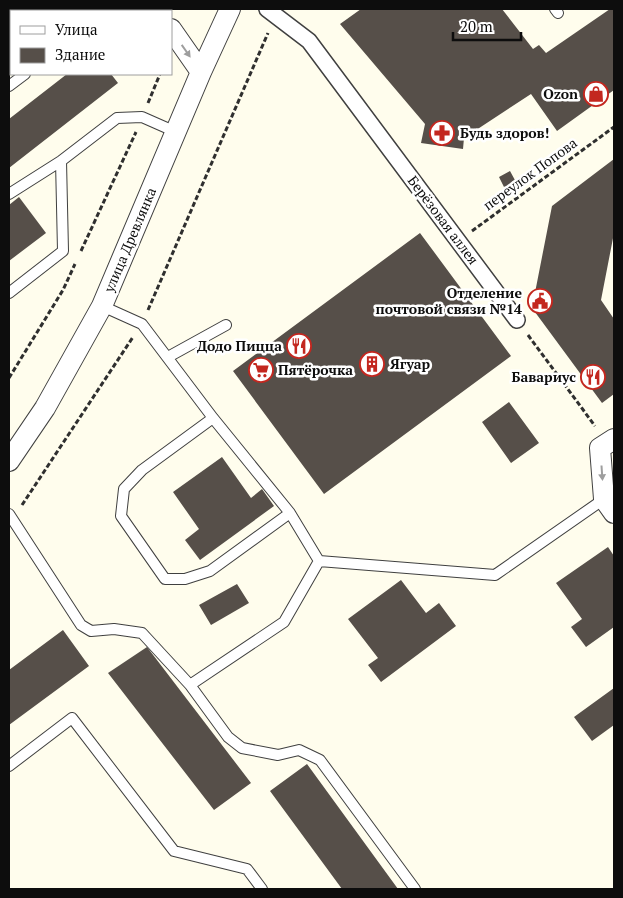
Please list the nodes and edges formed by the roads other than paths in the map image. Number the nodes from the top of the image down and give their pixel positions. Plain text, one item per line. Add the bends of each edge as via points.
1 (230, 9) edge
2 (271, 12) edge
3 (172, 30) edge
4 (201, 72) junction
5 (23, 75) edge
6 (9, 86) edge
7 (176, 132) junction
8 (61, 160) junction
9 (9, 194) edge
10 (9, 293) edge
11 (102, 306) junction
12 (517, 320) road end
13 (226, 325) dead end
14 (168, 358) junction
15 (213, 418) junction
16 (607, 443) edge
17 (9, 461) edge
18 (609, 506) edge
19 (290, 513) junction
20 (11, 517) edge
21 (319, 561) junction
22 (190, 685) junction
23 (9, 766) edge
24 (262, 889) edge
25 (415, 889) edge

1 - 4 street, улица Древлянка
2 - 12 street, Берёзовая аллея via 309,42
3 -> 4 street
4 - 7 street, улица Древлянка
5 - 6 lane
7 - 8 lane via 142,117 117,118
7 - 11 street, улица Древлянка
8 - 9 lane
8 - 10 lane via 63,250
11 - 14 lane via 142,324
11 - 17 street, улица Древлянка via 45,408
13 - 14 lane
14 - 15 lane
15 - 19 lane
15 - 19 lane via 142,470 124,489 120,516 164,579 185,580 210,570
16 -> 18 street
18 - 21 lane via 495,575
19 - 21 lane
20 - 22 lane via 82,624 92,631 114,629 142,633
21 - 22 lane via 284,622
22 - 25 lane via 228,737 242,748 278,754 299,750 320,760
23 - 24 lane via 72,718 174,851 247,869

